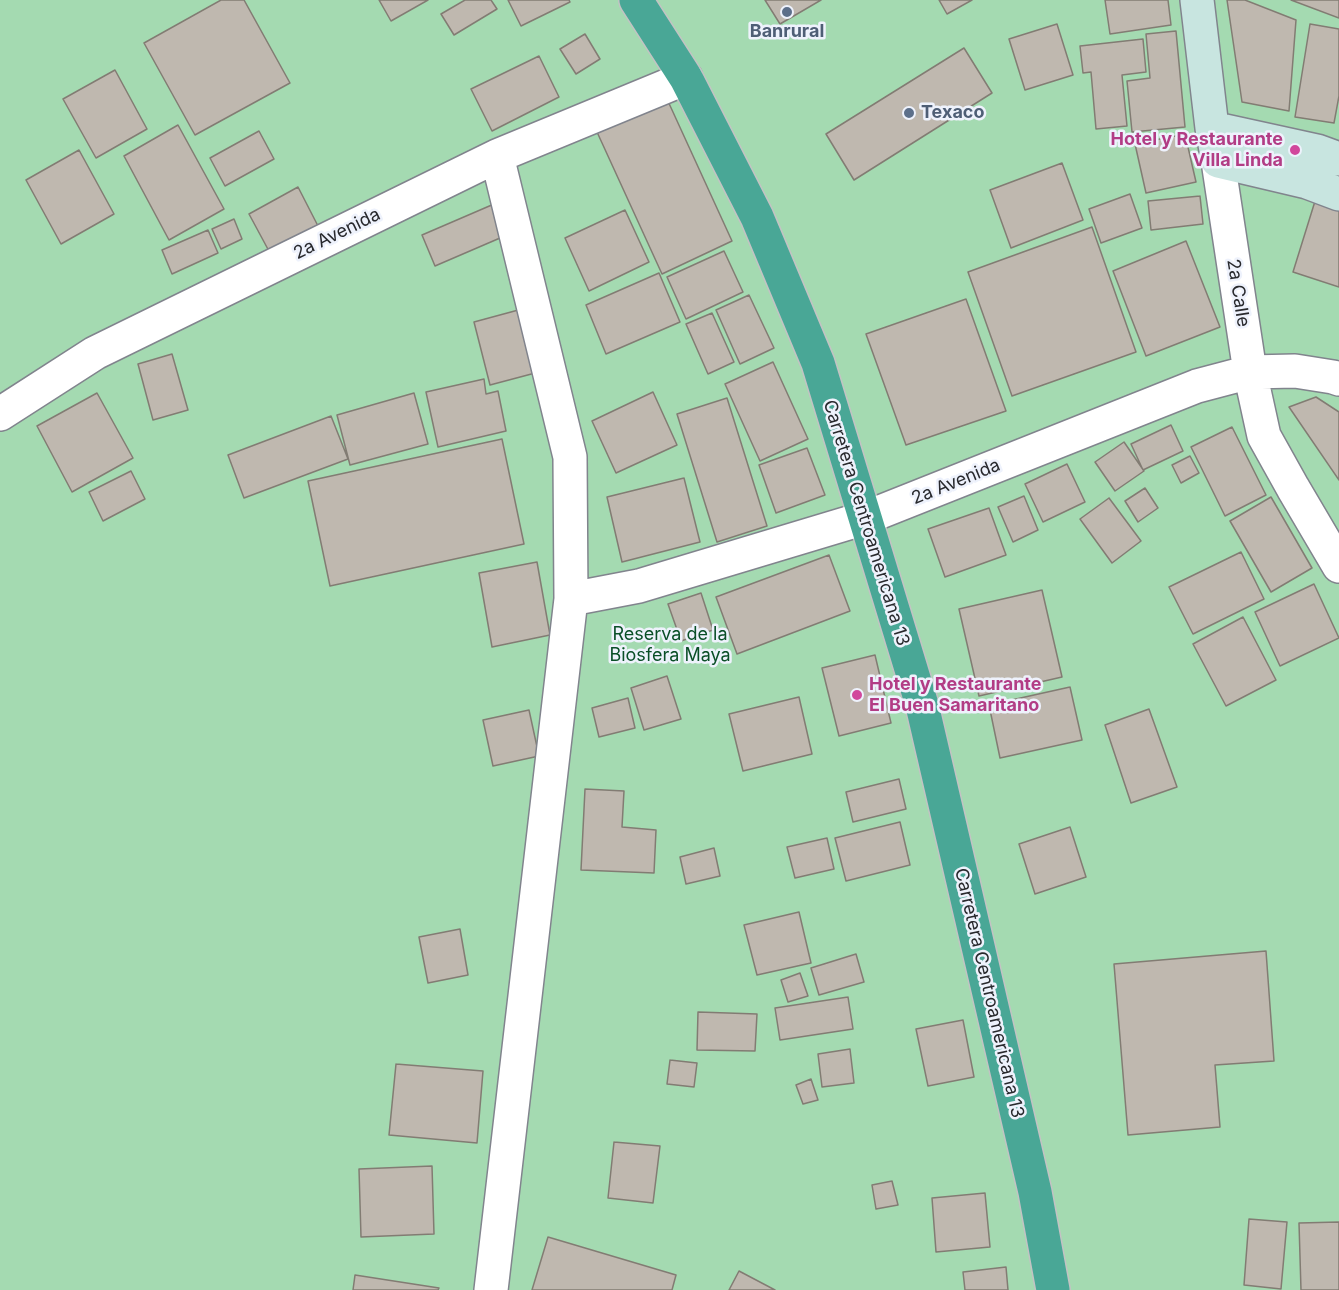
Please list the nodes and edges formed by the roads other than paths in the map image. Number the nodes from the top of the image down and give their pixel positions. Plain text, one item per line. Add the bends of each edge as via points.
1 (636, 0) edge
2 (1197, 0) edge
3 (686, 78) junction
4 (1212, 128) junction
5 (497, 156) junction
6 (1339, 159) edge
7 (1218, 161) junction
8 (1339, 194) edge
9 (1250, 372) junction
10 (1339, 379) edge
11 (0, 414) edge
12 (865, 518) junction
13 (1339, 566) edge
14 (571, 599) junction
15 (491, 1290) edge
16 (1053, 1290) edge

1 - 3 highway, Carretera Centroamericana 13
2 - 4 street, 2a Calle
3 - 5 street, 2a Avenida
3 - 12 highway, Carretera Centroamericana 13 via 757,217 818,363
4 - 6 street
4 - 7 street, 2a Calle
5 - 11 street, 2a Avenida via 95,353
5 - 14 street via 570,457
7 - 8 street via 1308,182
7 - 9 street, 2a Calle
9 - 10 street, 2a Avenida via 1295,371
9 - 12 street, 2a Avenida via 1197,386
9 - 13 street, 2a Calle via 1264,436
12 - 14 street, 2a Avenida via 639,586
12 - 16 highway, Carretera Centroamericana 13 via 922,705 1035,1192
14 - 15 street

